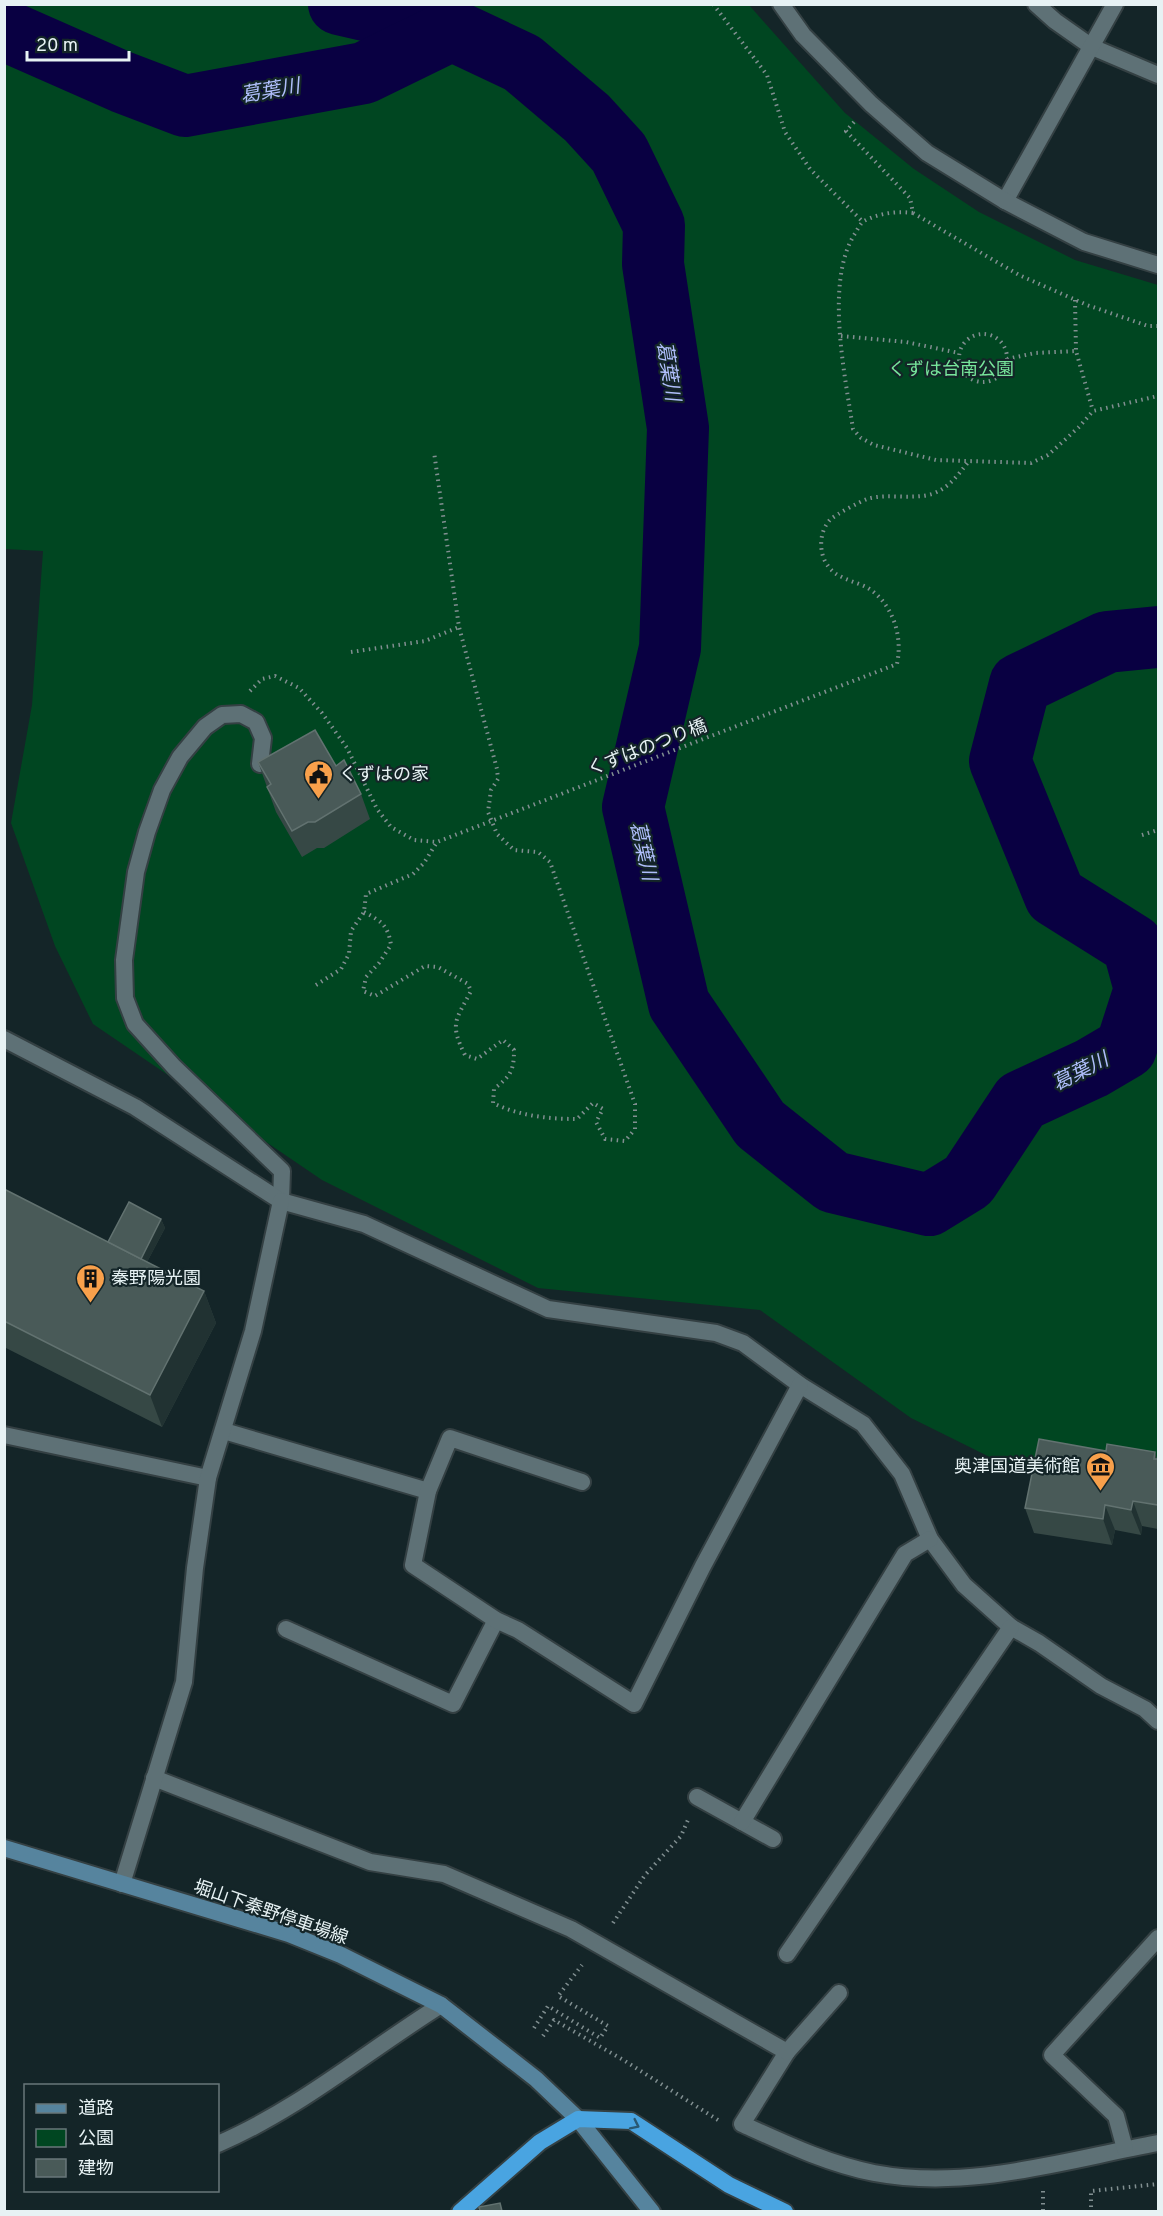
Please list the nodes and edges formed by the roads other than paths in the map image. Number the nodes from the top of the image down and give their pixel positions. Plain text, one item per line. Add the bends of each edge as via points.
1 (781, 4) edge
2 (1036, 4) edge
3 (1115, 4) edge
4 (1092, 47) junction
5 (1158, 75) edge
6 (1005, 201) junction
7 (1158, 265) edge
8 (260, 764) edge
9 (4, 1039) edge
10 (281, 1201) junction
11 (800, 1385) junction
12 (224, 1431) junction
13 (4, 1435) edge
14 (208, 1478) junction
15 (582, 1482) dead end
16 (428, 1491) junction
17 (930, 1539) junction
18 (496, 1620) junction
19 (1011, 1627) junction
20 (286, 1629) dead end
21 (1158, 1721) edge
22 (154, 1778) junction
23 (698, 1797) road end
24 (742, 1822) junction
25 (773, 1839) dead end
26 (4, 1848) edge
27 (122, 1884) junction
28 (1158, 1938) edge
29 (788, 1954) dead end
30 (839, 1993) dead end
31 (441, 2005) junction
32 (787, 2052) junction
33 (578, 2119) junction
34 (1158, 2143) edge
35 (219, 2144) edge
36 (1125, 2149) junction
37 (460, 2211) edge
38 (652, 2211) edge
39 (785, 2211) edge

1 - 6 street via 803,35 886,118 927,153
2 - 4 street
3 - 4 street
4 - 5 street
4 - 6 street
6 - 7 street via 1084,242
8 - 10 street via 263,738 256,722 241,714 222,715 180,757 162,790 136,873 124,960 125,998 135,1024 282,1171
9 - 10 street via 135,1107
10 - 11 street via 364,1224 548,1309 725,1336 743,1343
10 - 12 street via 253,1331
11 - 17 street via 863,1424 902,1474
11 - 18 street via 634,1704
12 - 14 street
12 - 16 street
13 - 14 street
14 - 22 street via 184,1682
15 - 16 street via 450,1438
16 - 18 street via 413,1565
17 - 19 street via 964,1585
17 - 24 street via 905,1554
18 - 20 street via 453,1704
19 - 21 street via 1101,1686 1145,1709
19 - 29 street
22 - 27 street
22 - 32 street via 370,1862 444,1874 571,1929
23 - 24 street
24 - 25 street
26 - 27 main road, 堀山下秦野停車場線
27 - 31 main road, 堀山下秦野停車場線 via 289,1934
28 - 36 street via 1052,2055 1116,2116
30 - 32 street
31 - 33 main road, 堀山下秦野停車場線 via 536,2079
31 - 35 street via 302,2100
32 - 36 street via 741,2124 807,2154 874,2173 933,2179 982,2176
33 - 37 highway via 540,2142
33 - 38 main road, 堀山下秦野停車場線
33 -> 39 highway via 631,2121 729,2186
34 - 36 street

